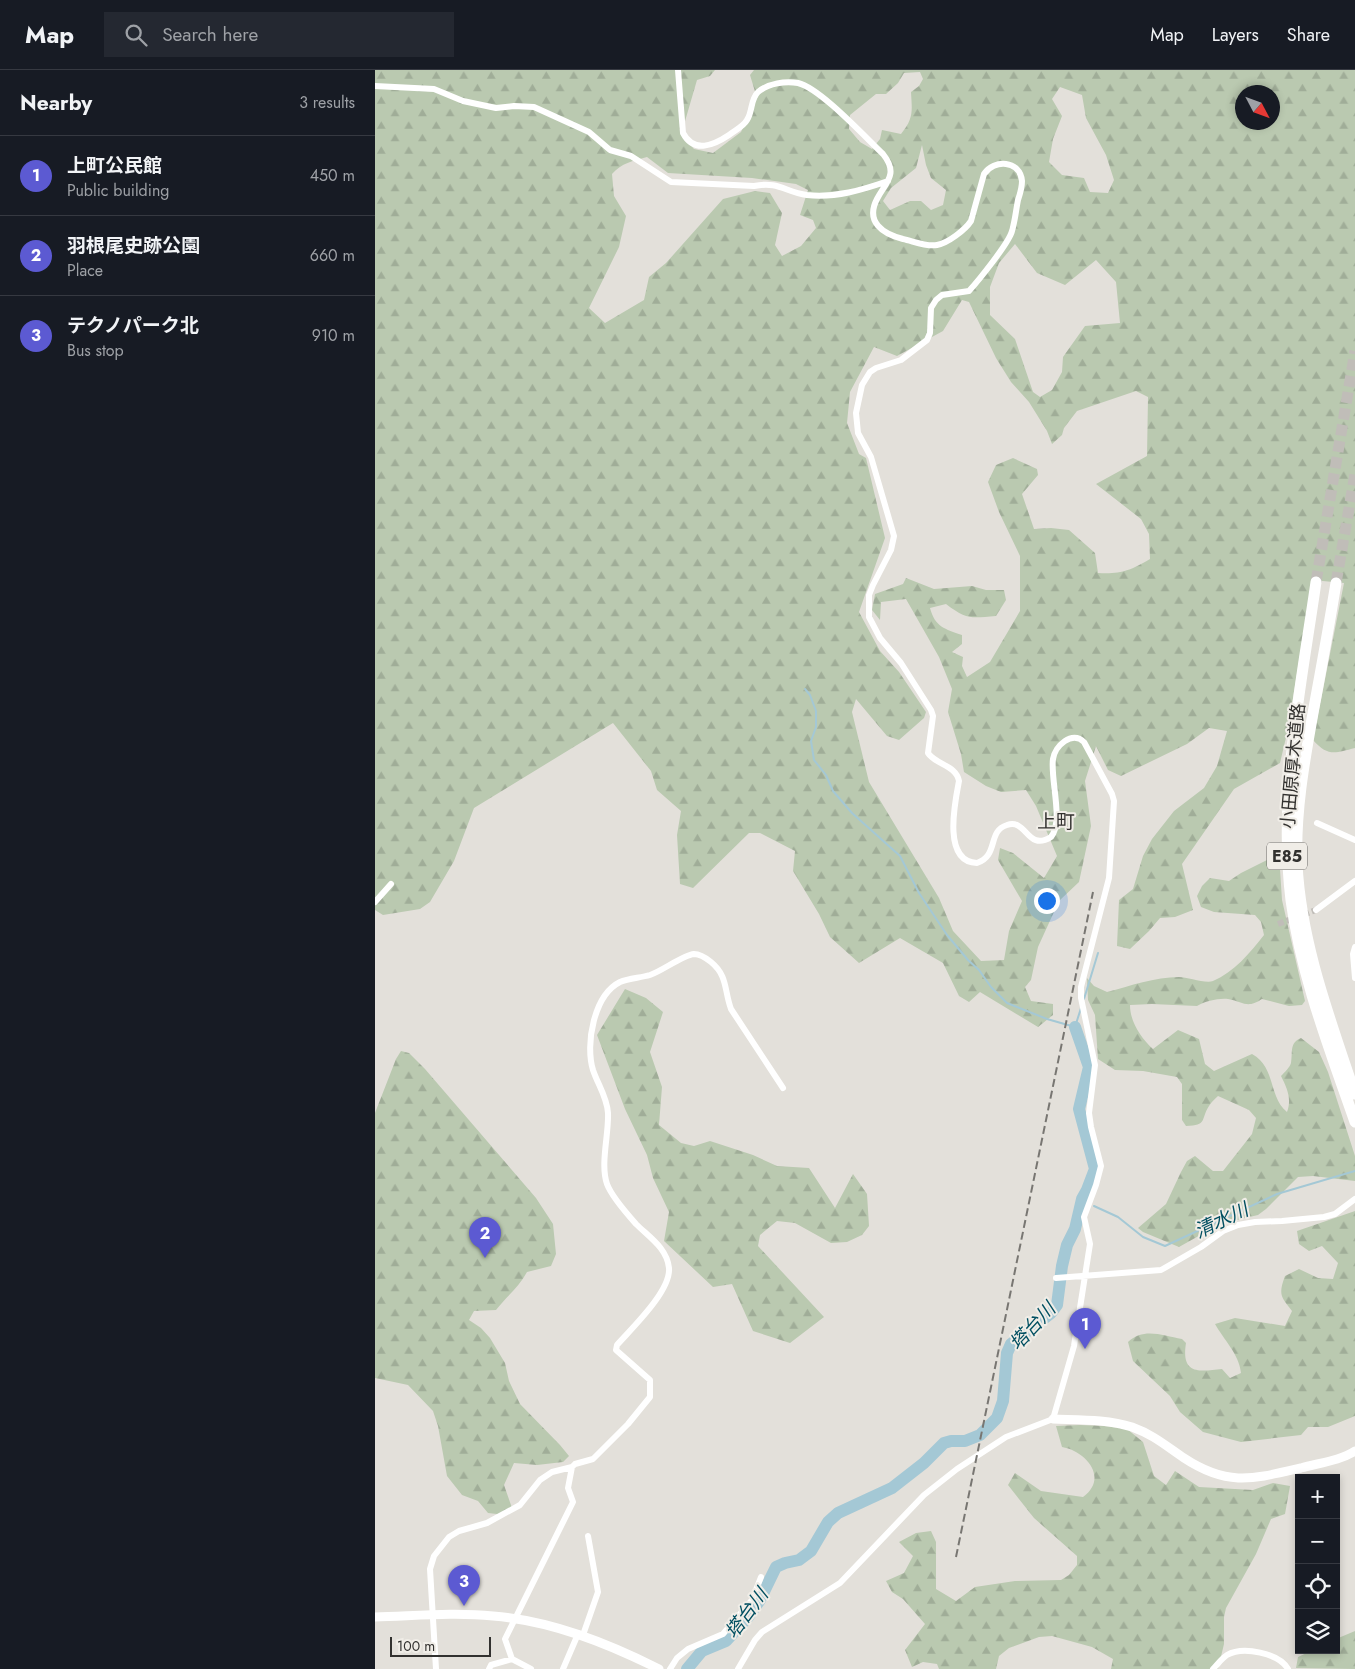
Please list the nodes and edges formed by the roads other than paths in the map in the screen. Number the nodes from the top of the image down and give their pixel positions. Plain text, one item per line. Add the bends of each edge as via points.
1 (677, 70) edge
2 (375, 86) edge
3 (888, 182) junction
4 (1316, 582) tunnel mouth
5 (1336, 583) tunnel mouth
6 (1317, 823) dead end
7 (1355, 840) edge
8 (1355, 881) edge
9 (391, 884) dead end
10 (375, 902) edge
11 (1316, 910) tunnel mouth
12 (1355, 946) edge
13 (1355, 978) edge
14 (783, 1088) dead end
15 (1355, 1094) edge
16 (1355, 1122) edge
17 (1355, 1199) edge
18 (1084, 1277) junction
19 (1056, 1278) dead end
20 (1053, 1419) junction
21 (1355, 1451) edge
22 (572, 1467) junction
23 (588, 1536) dead end
24 (761, 1577) dead end
25 (433, 1615) junction
26 (375, 1617) edge
27 (514, 1619) junction
28 (581, 1635) junction
29 (512, 1659) junction
30 (436, 1669) edge
31 (489, 1669) edge
32 (531, 1669) edge
33 (563, 1669) edge
34 (659, 1669) edge
35 (671, 1669) edge
36 (738, 1669) edge
37 (1213, 1669) edge
38 (1288, 1669) edge

1 - 3 street via 683,133 691,142 704,146 716,143 741,127 759,92 778,83 799,83 816,91 883,154 890,166
2 - 3 street via 434,88 463,101 496,108 534,107 589,132 610,150 631,156 671,182 765,184 816,195 841,194
3 - 18 street via 875,203 874,218 878,227 891,236 932,245 947,241 969,224 984,174 989,168 999,163 1008,164 1021,179 1010,235 969,291 935,300 931,308 930,333 924,342 901,360 876,368 867,376 862,385 856,420 860,438 871,457 894,536 891,550 869,595 869,617 931,710 928,753 959,778 952,824 959,851 971,862 984,861 991,852 997,832 1009,824 1018,826 1037,841 1051,837 1056,828 1053,758 1069,738 1084,742 1113,797 1109,878 1081,988 1095,1065 1089,1113 1101,1166 1084,1217 1090,1244
4 - 16 highway, 小田原厚木道路 / E85 via 1290,771 1288,865 1294,917 1306,970
5 - 15 highway, 小田原厚木道路 / E85 via 1302,777 1297,864 1309,948
6 - 7 street
8 - 11 street
9 - 10 street
12 - 13 street
14 - 22 street via 731,1009 725,981 708,959 695,954 688,956 658,972 622,981 602,999 590,1042 593,1070 608,1110 607,1184 635,1222 661,1247 669,1270 663,1292 616,1350 650,1380 650,1397 593,1458
17 - 18 street via 1335,1214 1324,1217 1239,1225 1223,1231 1161,1270
18 - 19 street
18 - 20 street via 1074,1346
20 - 21 street via 1107,1422 1133,1428 1158,1439 1203,1469 1237,1479 1268,1476 1341,1458
20 - 36 street via 1006,1437 934,1486 840,1584 762,1632
22 - 25 street via 552,1472 540,1480 520,1505 487,1523 449,1537 434,1556 430,1569
22 - 27 street via 568,1488 573,1502
23 - 28 street via 598,1592
24 - 35 street via 751,1600 723,1634 688,1649 677,1658
25 - 26 street
25 - 27 street
25 - 30 street
27 - 28 street
27 - 29 street via 505,1639
28 - 33 street
28 - 34 street
29 - 31 street via 491,1665
29 - 32 street
37 - 38 street via 1228,1654 1238,1651 1270,1654

